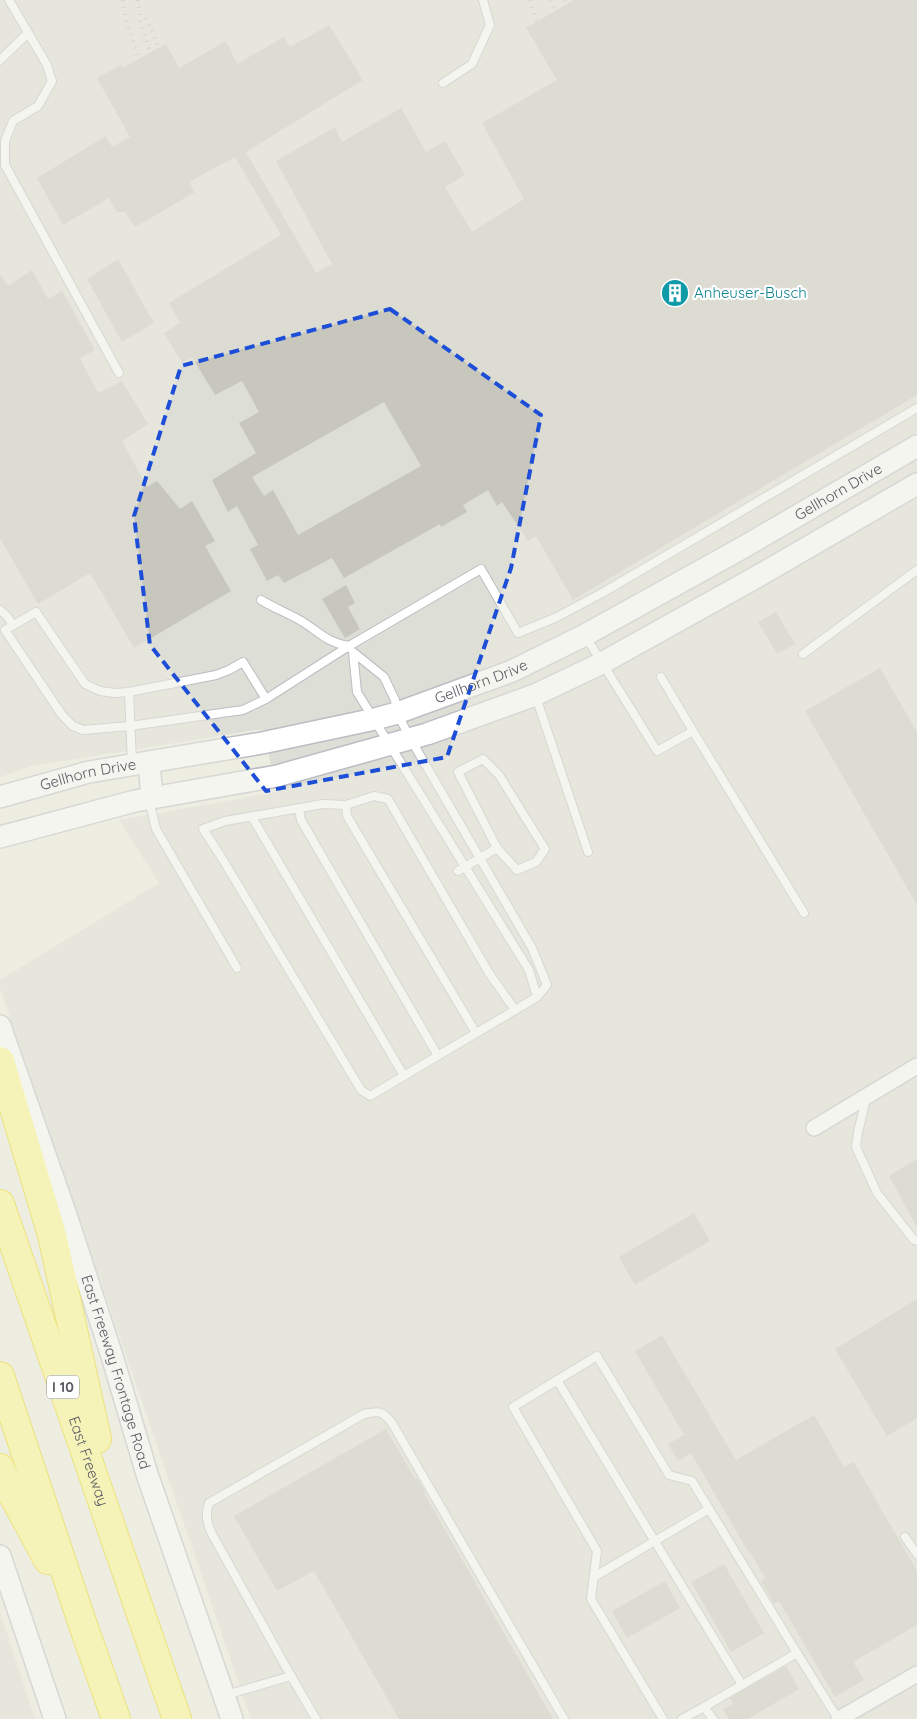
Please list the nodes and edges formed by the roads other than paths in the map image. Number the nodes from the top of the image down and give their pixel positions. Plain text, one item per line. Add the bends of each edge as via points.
1 (9, 0) edge
2 (483, 0) edge
3 (28, 33) junction
4 (0, 60) edge
5 (443, 83) dead end
6 (2, 162) edge
7 (119, 373) dead end
8 (917, 408) edge
9 (908, 451) edge
10 (917, 484) edge
11 (742, 548) junction
12 (917, 570) edge
13 (759, 576) junction
14 (260, 600) dead end
15 (0, 610) edge
16 (13, 625) junction
17 (585, 635) junction
18 (351, 649) junction
19 (803, 654) dead end
20 (602, 663) junction
21 (662, 677) dead end
22 (129, 692) junction
23 (535, 695) junction
24 (266, 699) junction
25 (397, 713) junction
26 (375, 719) junction
27 (130, 726) junction
28 (693, 731) junction
29 (400, 741) junction
30 (141, 763) junction
31 (0, 797) edge
32 (151, 798) junction
33 (346, 805) junction
34 (299, 809) junction
35 (252, 817) junction
36 (0, 836) edge
37 (497, 848) junction
38 (588, 852) dead end
39 (480, 858) junction
40 (462, 869) junction
41 (804, 912) dead end
42 (237, 968) dead end
43 (537, 997) junction
44 (515, 1010) junction
45 (0, 1026) edge
46 (476, 1033) junction
47 (438, 1056) junction
48 (0, 1061) edge
49 (917, 1066) edge
50 (404, 1076) junction
51 (866, 1097) junction
52 (814, 1128) dead end
53 (0, 1204) edge
54 (917, 1241) edge
55 (0, 1376) edge
56 (557, 1380) junction
57 (0, 1468) edge
58 (709, 1509) junction
59 (905, 1537) dead end
60 (654, 1540) junction
61 (917, 1554) edge
62 (0, 1556) edge
63 (126, 1570) junction
64 (594, 1577) junction
65 (6, 1589) edge
66 (82, 1622) junction
67 (797, 1652) junction
68 (917, 1674) edge
69 (291, 1676) junction
70 (742, 1685) junction
71 (224, 1696) junction
72 (704, 1707) junction
73 (55, 1719) edge
74 (116, 1719) edge
75 (177, 1719) edge
76 (232, 1719) edge
77 (316, 1719) edge
78 (564, 1719) edge
79 (663, 1719) edge
80 (682, 1719) edge
81 (713, 1719) edge
82 (839, 1719) edge

1 - 3 lane
2 - 5 lane via 490,25 472,64
3 - 4 lane
3 - 6 lane via 47,65 52,81 38,106 14,121 5,141
6 - 7 lane
8 - 18 lane via 555,618 518,633 481,569
9 - 10 main road
9 - 11 main road, Gellhorn Drive
10 - 13 main road, Gellhorn Drive
11 - 13 main road
11 - 17 main road, Gellhorn Drive
12 - 19 lane
13 - 20 main road, Gellhorn Drive
14 - 18 lane via 303,622 324,638
15 - 16 lane
16 - 22 lane via 36,612 85,684 100,691
16 - 27 lane via 5,630 62,715 73,726 83,730
17 - 20 lane
17 - 25 main road, Gellhorn Drive via 512,671
18 - 24 lane
18 - 25 lane via 384,677 395,700
18 - 26 lane via 357,692
20 - 23 main road, Gellhorn Drive
20 - 28 lane via 657,751
21 - 28 lane
22 - 24 lane via 216,675 243,662
22 - 27 lane
23 - 29 main road, Gellhorn Drive
23 - 38 lane
24 - 27 lane via 242,710
25 - 26 main road, Gellhorn Drive
25 - 29 lane
26 - 29 lane
26 - 30 main road, Gellhorn Drive via 262,743
27 - 30 lane
28 - 41 lane
29 - 32 main road, Gellhorn Drive via 278,776
29 - 39 lane
29 - 40 lane
30 - 31 main road, Gellhorn Drive via 90,772
30 - 32 main road
32 - 36 main road, Gellhorn Drive
32 - 42 lane via 156,828
33 - 34 lane via 323,804
33 - 44 lane via 374,796 388,799 489,973
33 - 46 lane via 347,816
34 - 35 lane
34 - 47 lane via 301,820
35 - 50 lane
35 - 50 lane via 224,821 203,829 361,1090 370,1096
37 - 37 lane via 458,772 483,759 499,775 545,849 536,862 517,870
37 - 39 lane
39 - 40 lane
39 - 43 lane via 532,948 547,985
40 - 43 lane via 529,970
43 - 44 lane
44 - 46 lane
45 - 71 main road, East Freeway Frontage Road via 67,1218 147,1474
46 - 47 lane
47 - 50 lane
48 - 63 highway via 52,1235
49 - 51 street
51 - 52 street
51 - 54 lane via 856,1147 877,1193
53 - 63 highway, East Freeway / I 10
55 - 66 highway
56 - 58 lane via 597,1356 669,1475 692,1481
56 - 60 lane
56 - 64 lane via 513,1407 597,1551
57 - 66 highway
58 - 60 lane
58 - 67 lane
59 - 61 lane
60 - 64 lane
60 - 70 lane
62 - 65 main road
63 - 75 highway, East Freeway / I 10
64 - 79 lane via 591,1599
65 - 73 main road
66 - 74 highway
67 - 70 lane
67 - 82 lane
68 - 82 street
69 - 71 lane
69 - 77 lane
69 - 78 lane via 212,1534 207,1524 207,1509 209,1503 364,1414 378,1412 386,1415 392,1423
70 - 72 lane
71 - 76 main road, East Freeway Frontage Road
72 - 80 lane
72 - 81 lane

